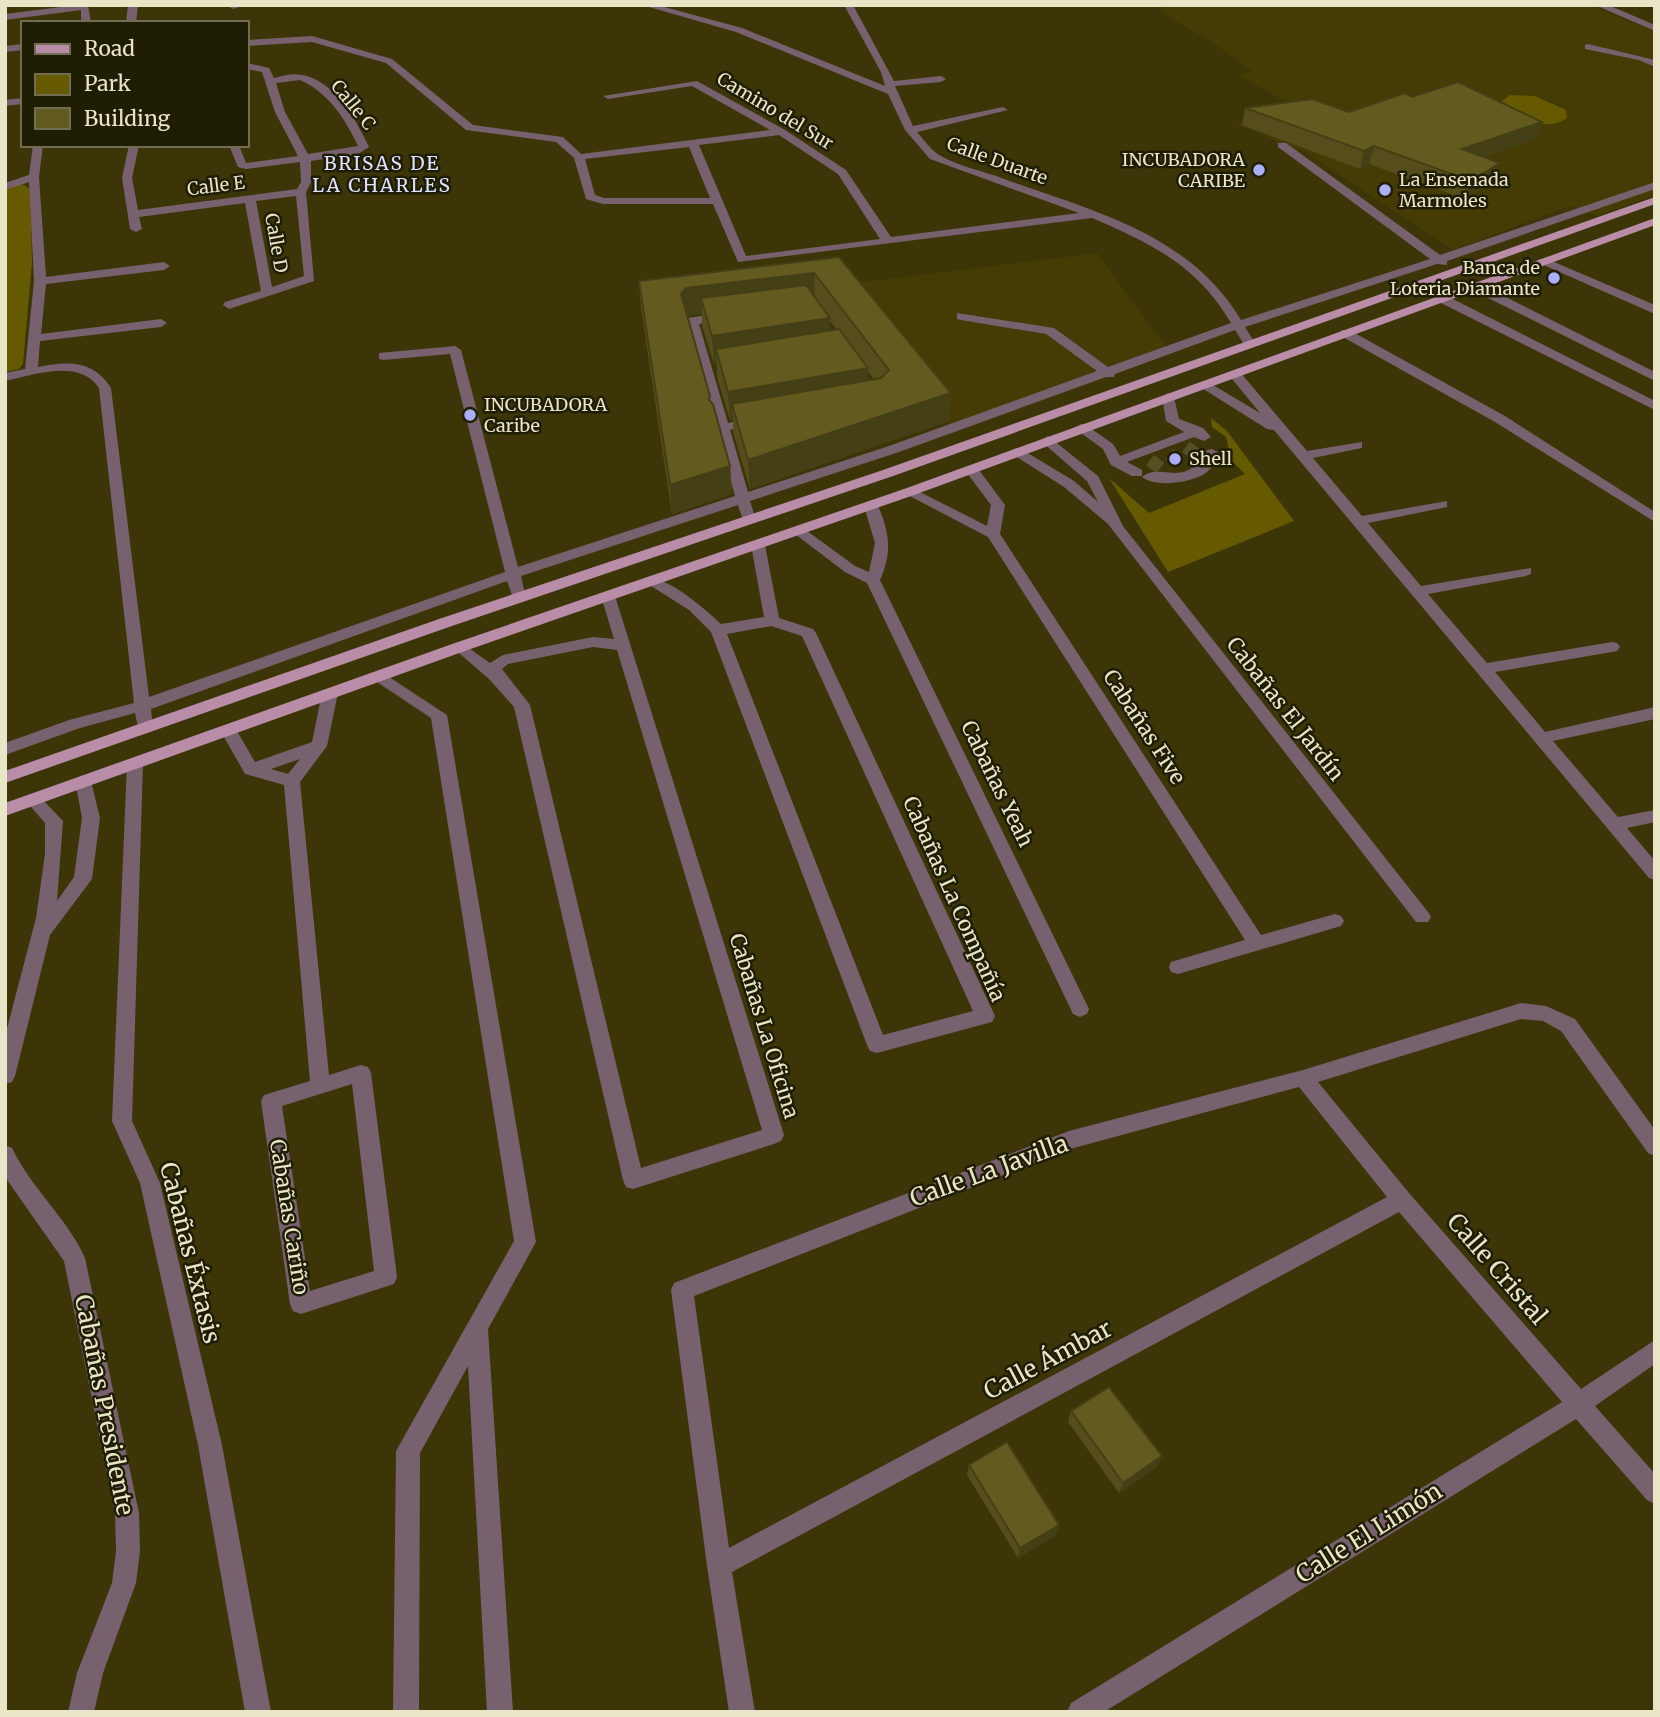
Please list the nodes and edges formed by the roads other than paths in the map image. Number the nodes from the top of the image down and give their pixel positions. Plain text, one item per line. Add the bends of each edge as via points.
1 (646, 5) edge
2 (848, 5) edge
3 (85, 6) edge
4 (1604, 6) edge
5 (5, 17) edge
6 (1655, 28) edge
7 (248, 43) edge
8 (1588, 47) dead end
9 (1655, 65) edge
10 (248, 66) edge
11 (941, 79) dead end
12 (271, 81) junction
13 (891, 88) junction
14 (608, 96) dead end
15 (1003, 110) dead end
16 (910, 130) junction
17 (781, 132) junction
18 (693, 143) junction
19 (1282, 145) dead end
20 (38, 147) edge
21 (134, 147) edge
22 (235, 147) edge
23 (579, 157) junction
24 (305, 158) junction
25 (34, 177) junction
26 (1655, 185) edge
27 (5, 187) edge
28 (301, 192) junction
29 (250, 199) junction
30 (1655, 200) edge
31 (717, 201) junction
32 (135, 214) junction
33 (1094, 215) junction
34 (1655, 222) edge
35 (136, 229) dead end
36 (888, 242) junction
37 (1438, 259) junction
38 (1543, 261) junction
39 (164, 266) dead end
40 (1453, 270) junction
41 (40, 281) junction
42 (1474, 286) junction
43 (267, 293) junction
44 (1440, 298) junction
45 (229, 305) dead end
46 (1655, 310) edge
47 (745, 314) edge
48 (961, 316) dead end
49 (161, 323) dead end
50 (1238, 325) junction
51 (1345, 333) junction
52 (35, 338) junction
53 (1249, 343) junction
54 (383, 356) dead end
55 (31, 372) junction
56 (1109, 374) junction
57 (1234, 374) junction
58 (5, 377) edge
59 (1655, 377) edge
60 (1203, 385) junction
61 (1168, 397) junction
62 (1655, 406) edge
63 (774, 418) edge
64 (720, 428) junction
65 (1081, 428) junction
66 (1198, 431) junction
67 (1286, 434) junction
68 (1048, 440) junction
69 (1357, 445) dead end
70 (1016, 452) junction
71 (1304, 456) junction
72 (1116, 462) junction
73 (971, 469) junction
74 (909, 492) junction
75 (743, 500) junction
76 (1442, 504) dead end
77 (870, 506) junction
78 (1655, 518) edge
79 (749, 520) junction
80 (1359, 521) junction
81 (1117, 527) junction
82 (798, 531) junction
83 (993, 534) junction
84 (758, 545) junction
85 (1526, 571) dead end
86 (513, 574) junction
87 (873, 580) junction
88 (652, 582) junction
89 (1418, 592) junction
90 (608, 596) junction
91 (519, 598) junction
92 (772, 621) junction
93 (718, 630) junction
94 (622, 645) junction
95 (460, 647) junction
96 (1612, 647) dead end
97 (1483, 669) junction
98 (495, 675) junction
99 (380, 676) junction
100 (330, 694) junction
101 (142, 706) junction
102 (1655, 713) edge
103 (145, 727) junction
104 (228, 730) junction
105 (1542, 738) junction
106 (319, 746) junction
107 (5, 749) edge
108 (135, 763) junction
109 (251, 770) junction
110 (5, 777) edge
111 (83, 781) junction
112 (292, 781) junction
113 (33, 800) junction
114 (5, 810) edge
115 (1655, 816) edge
116 (1615, 824) junction
117 (1655, 873) edge
118 (1422, 917) dead end
119 (1335, 921) dead end
120 (44, 932) junction
121 (1257, 944) junction
122 (1178, 967) dead end
123 (1080, 1009) dead end
124 (5, 1076) edge
125 (1303, 1077) junction
126 (320, 1084) junction
127 (1655, 1147) edge
128 (5, 1154) edge
129 (1402, 1200) junction
130 (477, 1328) junction
131 (1655, 1351) edge
132 (1579, 1404) junction
133 (1655, 1492) edge
134 (719, 1566) junction
135 (81, 1712) edge
136 (258, 1712) edge
137 (406, 1712) edge
138 (500, 1712) edge
139 (742, 1712) edge
140 (1080, 1712) edge

1 - 13 street via 739,30
2 - 13 street, Calle Duarte
3 - 5 street
4 - 6 street
7 - 23 street via 312,38 389,61 470,128 559,139
8 - 9 street
10 - 12 street via 262,67
11 - 13 street
12 - 24 street via 281,113
12 - 24 street, Calle C via 302,78 318,88 358,132 364,148
13 - 16 street, Calle Duarte
14 - 17 street, Camino del Sur via 689,82
15 - 16 street
16 - 33 street, Calle Duarte via 934,157
17 - 18 street
17 - 36 street, Camino del Sur via 842,172
18 - 23 street
18 - 31 street
19 - 37 street
20 - 25 street
21 - 32 street via 127,178
22 - 24 street via 244,166
23 - 31 street via 590,197 603,201
24 - 28 street via 307,184
25 - 27 street
25 - 41 street
26 - 37 street
28 - 29 street, Calle E
28 - 43 street via 309,279
29 - 32 street, Calle E
29 - 43 street, Calle D
30 - 40 main road
31 - 36 street via 742,260
32 - 35 street
33 - 36 street
33 - 50 street, Calle Duarte via 1181,258 1224,301
34 - 38 main road
37 - 40 street
37 - 50 street
38 - 42 main road
38 - 46 street
39 - 41 street
40 - 53 main road
41 - 52 street
42 - 44 main road
42 - 59 street
43 - 45 street
44 - 51 main road
44 - 62 street
47 - 64 street via 692,321 712,371
48 - 56 street via 1050,331
49 - 52 street
50 - 53 street, Calle Duarte
50 - 56 street
51 - 57 main road
51 - 78 street via 1500,419
52 - 55 street
53 - 79 main road
54 - 86 street via 456,349
55 - 58 street
55 - 101 street via 92,369 105,388
56 - 75 street
57 - 60 main road
57 - 67 street
60 - 61 main road
60 - 67 street
61 - 65 main road
61 - 66 street via 1172,421
63 - 64 street
64 - 75 street
65 - 68 main road
65 - 72 street via 1108,447
66 - 72 street via 1164,450
66 - 72 street via 1208,455 1189,469 1143,475
67 - 71 street
68 - 70 main road
68 - 81 street, Cabañas El Jardín via 1093,479
69 - 71 street
70 - 73 main road
70 - 81 street, Cabañas El Jardín via 1069,484
71 - 80 street
73 - 74 main road
73 - 83 street via 998,505
74 - 77 main road
74 - 83 street
75 - 79 street
75 - 86 street
76 - 80 street
77 - 82 main road
77 - 87 street via 880,526 884,556
79 - 91 main road
80 - 89 street
81 - 118 street, Cabañas El Jardín
82 - 84 main road
82 - 87 street
83 - 121 street, Cabañas Five
84 - 88 main road
84 - 92 street
85 - 89 street
86 - 91 street
86 - 101 street
87 - 123 street, Cabañas Yeah
88 - 90 main road
88 - 93 street, Cabañas La Compañía via 694,607
89 - 97 street
90 - 94 street, Cabañas La Oficina
90 - 95 main road
91 - 103 main road
92 - 93 street
92 - 93 street, Cabañas La Compañía via 808,633 985,1017 877,1045
94 - 98 street via 593,642 503,660 494,668
94 - 98 street, Cabañas La Oficina via 774,1135 633,1180 522,705
95 - 98 street, Cabañas La Oficina
95 - 99 main road
96 - 97 street
97 - 105 street
99 - 100 main road
99 - 130 street via 439,715 525,1242
100 - 104 main road
100 - 106 street
101 - 103 street
101 - 107 street
102 - 105 street
103 - 110 main road
104 - 108 main road
104 - 109 street
105 - 116 street
106 - 109 street
106 - 112 street
108 - 111 main road
108 - 136 street, Cabañas Éxtasis via 122,1121 150,1183 210,1445
109 - 112 street
111 - 113 main road
111 - 120 street via 91,818 83,879
112 - 126 street
113 - 114 main road
113 - 120 street via 54,821 56,860
115 - 116 street
116 - 117 street
119 - 121 street
120 - 124 street
121 - 122 street
125 - 127 street, Calle La Javilla via 1521,1011 1546,1014 1568,1025
125 - 129 street, Calle Cristal
125 - 134 street, Calle La Javilla via 1069,1140 682,1290
126 - 126 street, Cabañas Cariño via 271,1101 301,1304 386,1277 361,1073
128 - 135 street, Cabañas Presidente via 74,1258 127,1513 124,1583 90,1673
129 - 132 street, Calle Cristal
129 - 134 street, Calle Ámbar
130 - 137 street via 408,1451
130 - 138 street
131 - 132 street, Calle El Limón
132 - 133 street, Calle Cristal
132 - 140 street, Calle El Limón
134 - 139 street, Calle La Javilla

